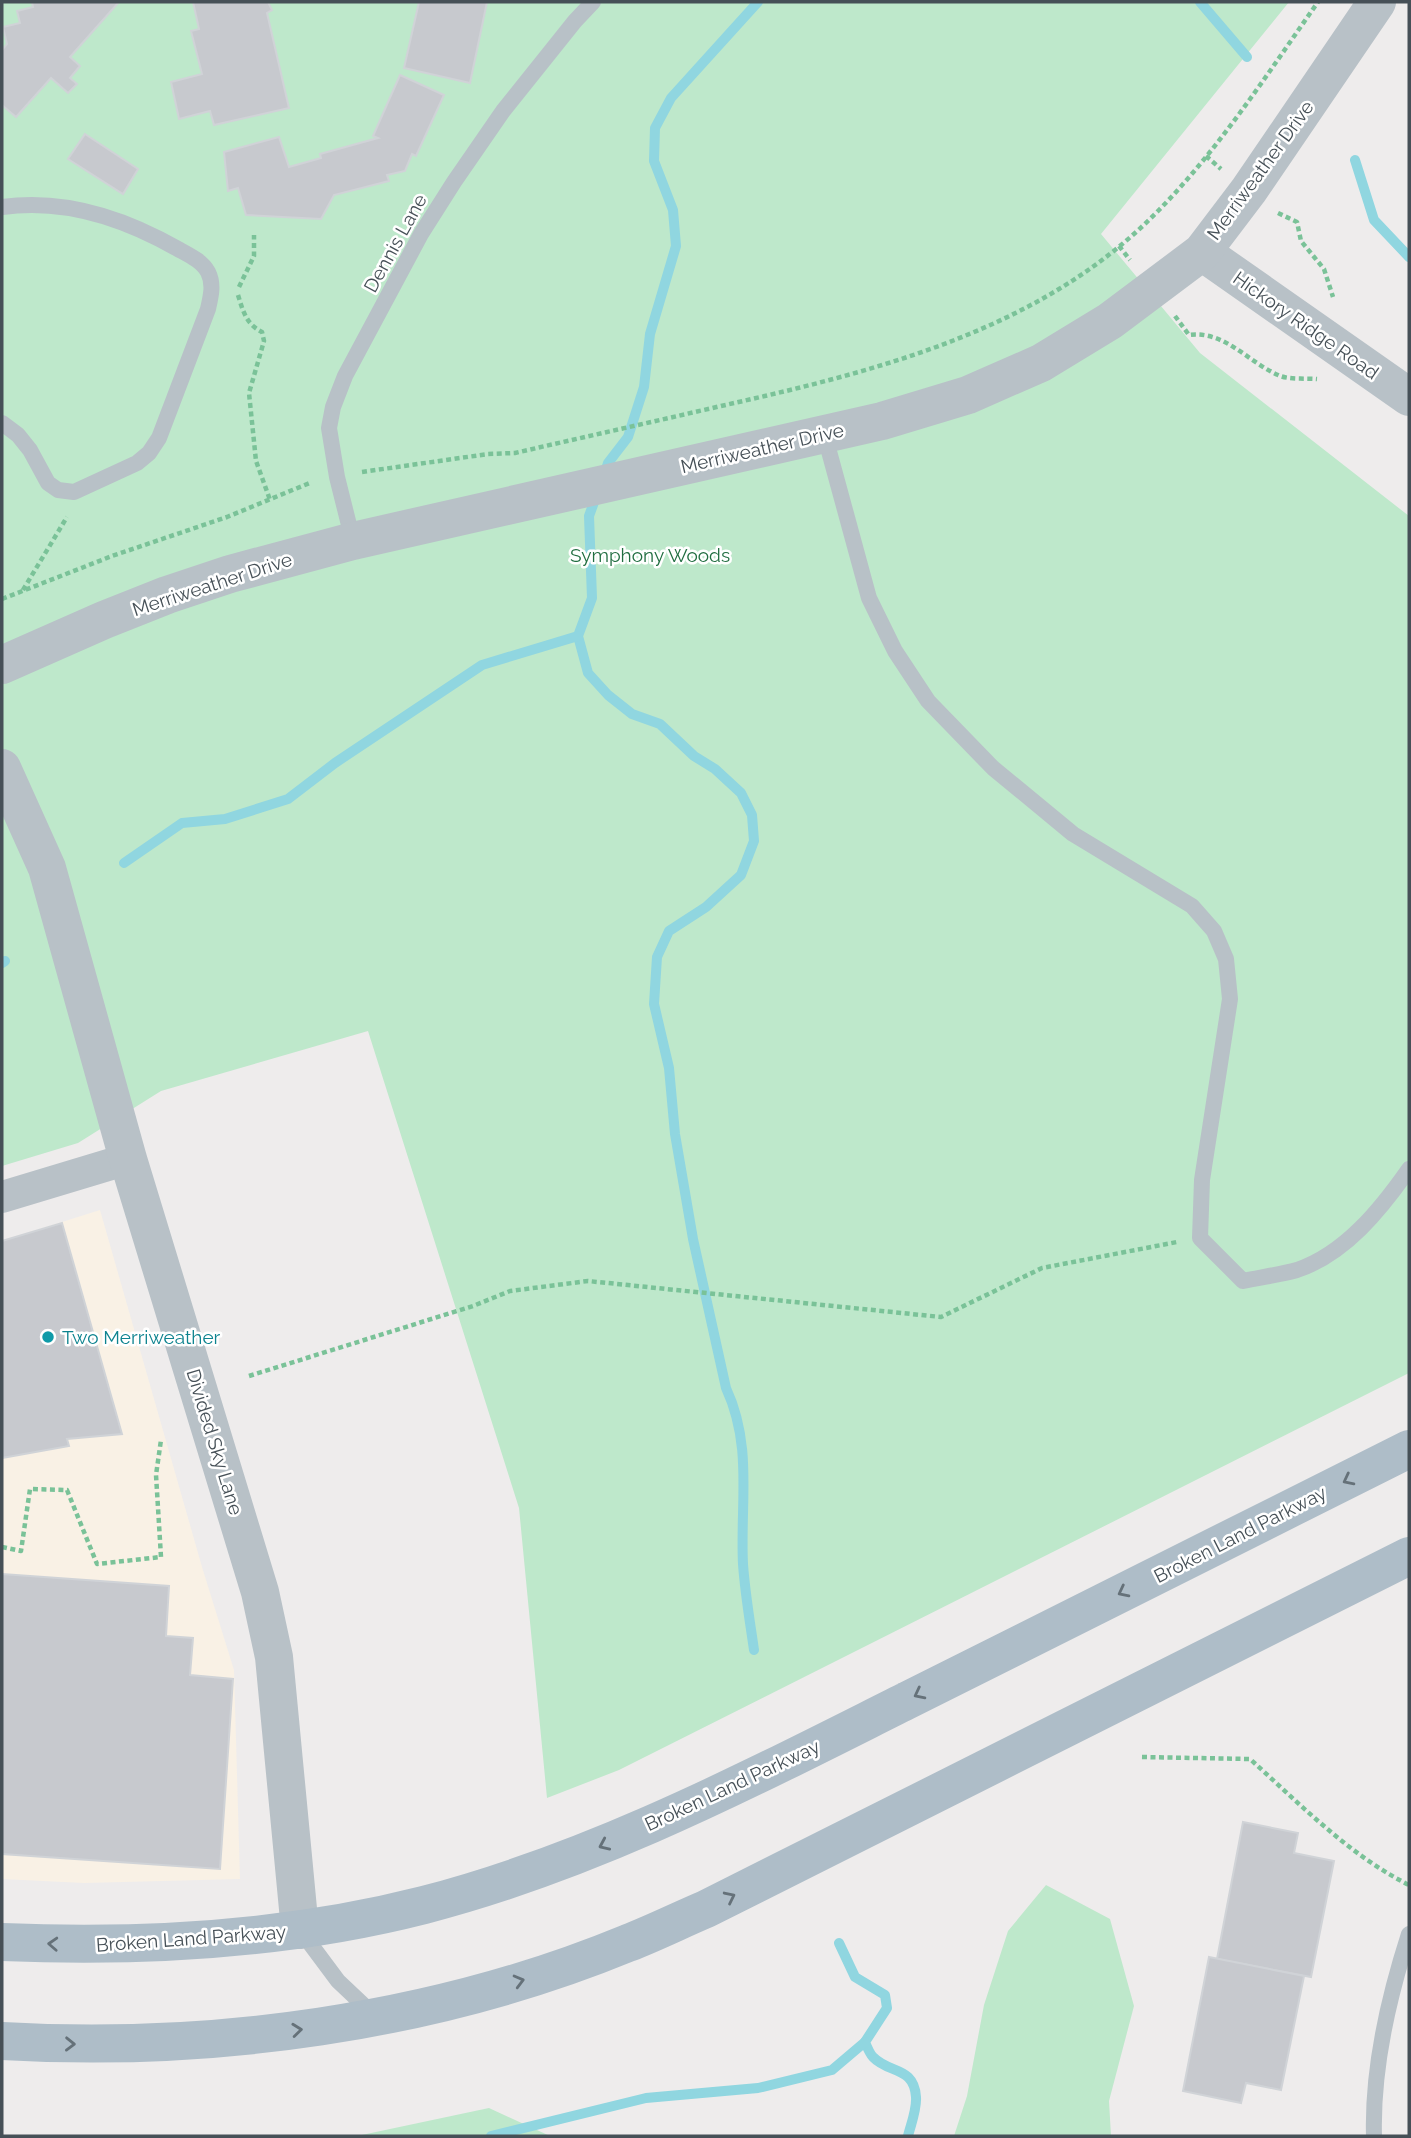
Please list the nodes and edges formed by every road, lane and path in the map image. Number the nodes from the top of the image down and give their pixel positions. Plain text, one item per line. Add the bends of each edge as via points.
1 (593, 2) edge
2 (1318, 2) edge
3 (1377, 2) edge
4 (2, 207) edge
5 (1297, 222) dead end
6 (254, 235) dead end
7 (1301, 242) dead end
8 (1202, 252) junction
9 (1189, 335) dead end
10 (1280, 377) dead end
11 (1409, 397) edge
12 (2, 423) edge
13 (824, 433) junction
14 (373, 470) dead end
15 (305, 483) dead end
16 (74, 492) junction
17 (270, 500) junction
18 (353, 541) junction
19 (22, 591) junction
20 (2, 599) edge
21 (2, 665) edge
22 (2, 768) edge
23 (128, 1159) junction
24 (1409, 1169) edge
25 (2, 1197) edge
26 (1200, 1238) junction
27 (249, 1376) dead end
28 (162, 1440) dead end
29 (1409, 1449) edge
30 (2, 1547) edge
31 (1409, 1556) edge
32 (1142, 1757) dead end
33 (1409, 1885) edge
34 (300, 1930) junction
35 (1409, 1934) edge
36 (2, 1942) edge
37 (377, 2017) junction
38 (2, 2041) edge
39 (1374, 2136) edge

1 - 18 lane, Dennis Lane via 503,111 454,182 345,376 329,428
2 - 14 path via 1186,180 1156,213 1087,270 1008,318 872,369 774,394 515,453
3 - 8 street, Merriweather Drive
4 - 16 lane via 51,204 115,219 199,261 212,281 208,309 159,438 137,463
5 - 7 path
6 - 17 path via 254,257 237,290 244,314 252,327 262,332 264,341 249,393 256,461
8 - 11 street, Hickory Ridge Road
8 - 13 street, Merriweather Drive via 1110,321 1041,363 968,395
9 - 10 path via 1215,337
12 - 16 lane via 30,450 48,483
13 - 18 street, Merriweather Drive
13 - 26 lane via 869,598 895,651 929,701 993,768 1073,834 1192,906 1214,931 1226,959 1230,999 1202,1180
15 - 17 path
16 - 19 path via 71,511
17 - 19 path
18 - 21 street, Merriweather Drive via 167,595
19 - 20 path
22 - 23 street, Divided Sky Lane via 47,868
23 - 25 street
23 - 34 street, Divided Sky Lane via 263,1605 274,1657
24 - 26 lane via 1345,1242 1298,1269 1243,1281
26 - 27 path via 1042,1268 941,1317 588,1280 510,1291 473,1307
28 - 30 path via 156,1475 161,1556 97,1564 66,1490 30,1489 21,1551
29 -> 34 main road, Broken Land Parkway via 794,1756 590,1852 424,1905
37 -> 31 main road via 529,1978 706,1909
32 - 33 path via 1250,1759 1380,1871
34 -> 36 main road, Broken Land Parkway via 181,1941
34 - 37 lane via 338,1981
35 - 39 lane via 1380,2053
38 -> 37 main road via 72,2045 208,2039

